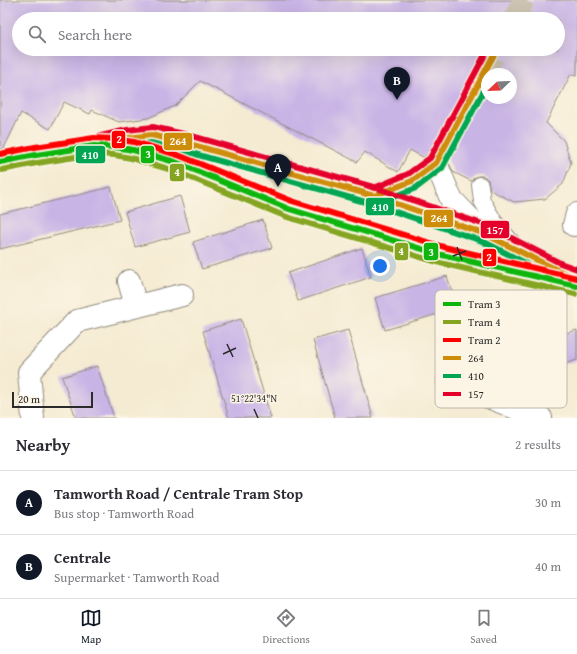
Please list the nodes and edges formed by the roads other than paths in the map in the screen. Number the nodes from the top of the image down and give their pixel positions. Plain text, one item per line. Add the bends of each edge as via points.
1 (0, 162) edge
2 (480, 185) dead end
3 (374, 196) junction
4 (485, 234) junction
5 (519, 251) junction
6 (577, 278) edge
7 (129, 281) dead end
8 (182, 295) dead end
9 (136, 306) junction
10 (517, 408) edge
11 (33, 418) edge
12 (542, 418) edge

1 - 3 street via 151,135 186,142
2 - 5 lane via 482,201 495,223
3 - 4 street
3 - 4 street via 412,181 436,164 451,199
4 - 5 street
5 - 6 street
7 - 9 street
8 - 9 street
9 - 11 street via 77,321 29,372
10 - 12 street

